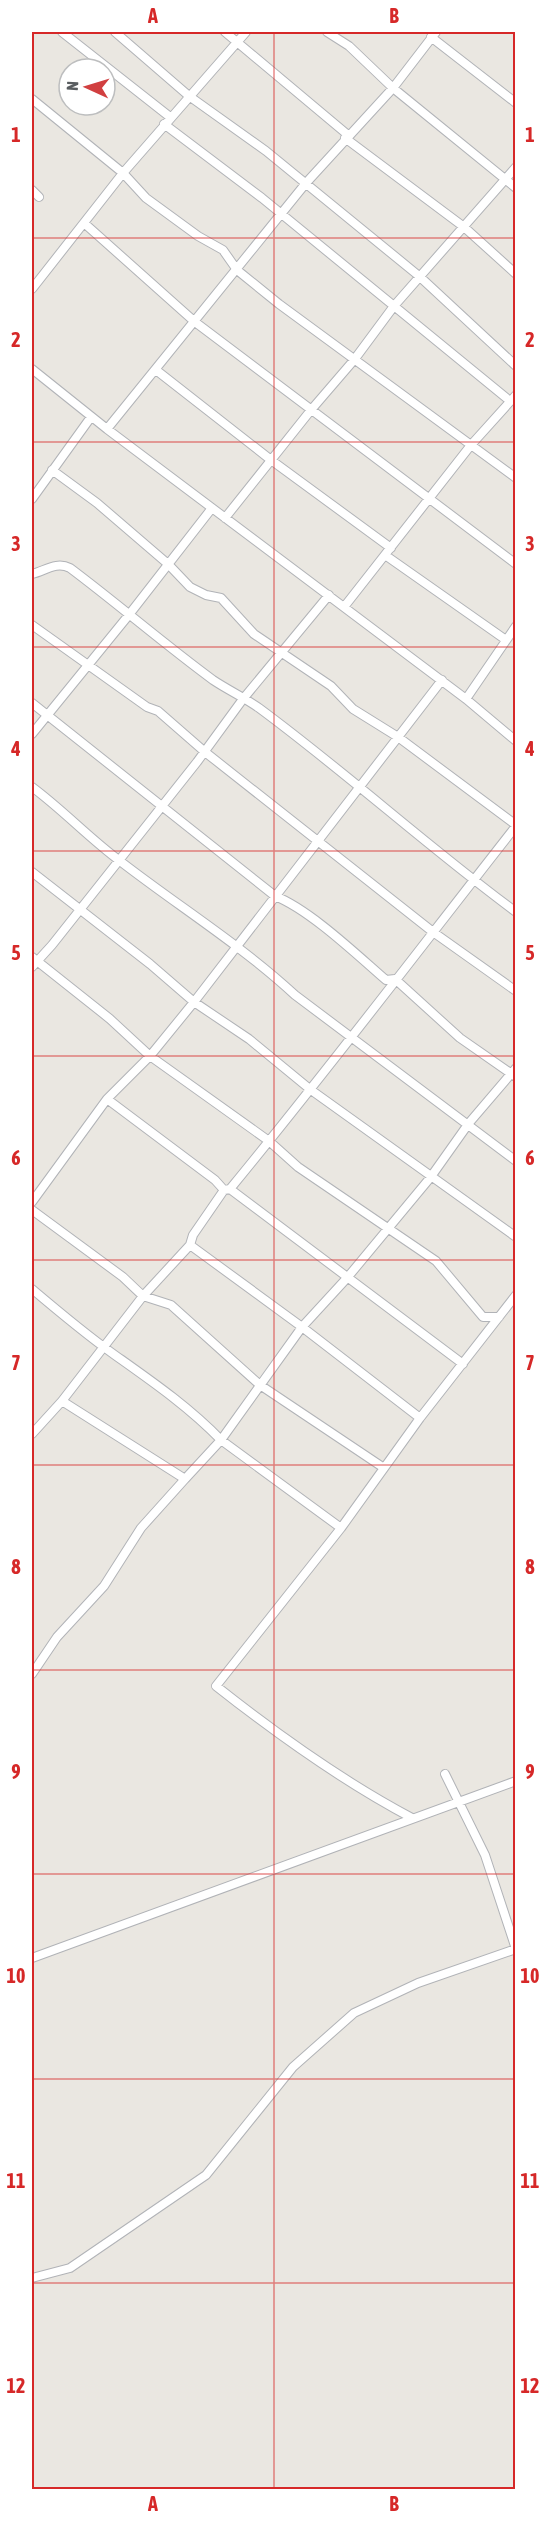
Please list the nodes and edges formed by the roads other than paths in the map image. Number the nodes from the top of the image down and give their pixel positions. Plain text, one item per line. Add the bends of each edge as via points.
1 (62, 32) edge
2 (115, 32) edge
3 (225, 32) edge
4 (246, 32) edge
5 (327, 32) edge
6 (433, 34) edge
7 (238, 40) junction
8 (393, 88) junction
9 (189, 96) junction
10 (32, 99) edge
11 (516, 103) edge
12 (167, 121) junction
13 (346, 137) junction
14 (516, 167) edge
15 (123, 173) junction
16 (506, 179) junction
17 (306, 183) junction
18 (516, 188) edge
19 (32, 190) edge
20 (39, 197) dead end
21 (281, 215) junction
22 (84, 223) junction
23 (464, 227) junction
24 (237, 270) junction
25 (516, 274) edge
26 (419, 276) junction
27 (32, 289) edge
28 (394, 306) junction
29 (195, 322) junction
30 (354, 360) junction
31 (516, 366) edge
32 (32, 369) edge
33 (156, 370) junction
34 (513, 398) edge
35 (311, 410) junction
36 (91, 417) junction
37 (107, 429) junction
38 (471, 445) junction
39 (271, 460) junction
40 (52, 470) junction
41 (516, 478) edge
42 (32, 499) edge
43 (429, 499) junction
44 (212, 508) junction
45 (225, 518) junction
46 (388, 551) junction
47 (168, 564) junction
48 (516, 564) edge
49 (32, 574) edge
50 (329, 596) junction
51 (344, 607) junction
52 (128, 616) junction
53 (32, 625) edge
54 (516, 626) edge
55 (506, 640) junction
56 (281, 651) junction
57 (87, 666) junction
58 (442, 680) junction
59 (243, 699) junction
60 (466, 699) junction
61 (32, 703) edge
62 (47, 714) junction
63 (32, 734) edge
64 (398, 737) junction
65 (516, 741) edge
66 (205, 752) junction
67 (32, 787) edge
68 (358, 788) junction
69 (162, 806) junction
70 (516, 826) edge
71 (319, 843) junction
72 (118, 860) junction
73 (32, 872) edge
74 (473, 880) junction
75 (275, 896) junction
76 (80, 908) junction
77 (516, 912) edge
78 (433, 932) junction
79 (237, 946) junction
80 (33, 962) edge
81 (395, 979) junction
82 (516, 991) edge
83 (194, 1002) junction
84 (351, 1035) junction
85 (150, 1056) junction
86 (514, 1073) edge
87 (311, 1090) junction
88 (107, 1099) junction
89 (469, 1124) junction
90 (269, 1141) junction
91 (516, 1161) edge
92 (430, 1178) junction
93 (227, 1190) junction
94 (32, 1202) edge
95 (32, 1210) edge
96 (388, 1228) junction
97 (516, 1237) edge
98 (190, 1245) junction
99 (347, 1278) junction
100 (32, 1289) edge
101 (143, 1296) junction
102 (516, 1296) edge
103 (499, 1317) junction
104 (302, 1327) junction
105 (105, 1346) junction
106 (463, 1364) junction
107 (260, 1385) junction
108 (62, 1401) junction
109 (420, 1418) junction
110 (32, 1434) edge
111 (221, 1440) junction
112 (384, 1468) junction
113 (185, 1479) junction
114 (341, 1528) junction
115 (32, 1674) edge
116 (444, 1774) dead end
117 (516, 1781) edge
118 (458, 1802) junction
119 (412, 1818) junction
120 (516, 1949) edge
121 (32, 1958) edge
122 (32, 2278) edge

1 - 12 street
2 - 9 street
3 - 7 street
4 - 7 street
5 - 8 street via 350,46
6 - 8 street
6 - 11 street
7 - 9 street
7 - 13 street
8 - 13 street
8 - 16 street
9 - 12 street
9 - 17 street
10 - 15 street
12 - 15 street
12 - 21 street
13 - 17 street
13 - 23 street
14 - 16 street
15 - 22 street
15 - 24 street via 146,198 224,250
16 - 18 street
16 - 23 street
17 - 21 street
17 - 26 street
19 - 20 street
21 - 24 street
21 - 28 street
22 - 27 street
22 - 29 street
23 - 25 street
23 - 26 street
24 - 29 street
24 - 30 street
26 - 28 street
26 - 31 street
28 - 30 street
28 - 34 street
29 - 33 street
29 - 35 street
30 - 35 street
30 - 38 street
32 - 36 street
33 - 37 street
33 - 39 street
34 - 38 street
35 - 39 street
35 - 43 street
36 - 37 street
36 - 40 street
37 - 44 street
38 - 41 street
38 - 43 street
39 - 45 street
39 - 46 street
40 - 42 street
40 - 47 street
43 - 46 street
43 - 48 street
44 - 45 street
44 - 47 street
45 - 50 street
46 - 51 street
46 - 55 street
47 - 52 street
47 - 56 street via 190,587 221,598 254,634
49 - 52 street via 64,565 116,602
50 - 51 street
50 - 56 street
51 - 58 street
52 - 57 street
52 - 59 street
53 - 57 street
54 - 55 street
55 - 60 street
56 - 59 street
56 - 64 street via 331,686 353,709
57 - 62 street
57 - 66 street via 158,711
58 - 60 street
58 - 64 street
59 - 66 street
59 - 68 street
60 - 65 street
61 - 62 street
62 - 63 street
62 - 69 street
64 - 68 street
64 - 70 street
66 - 69 street
66 - 71 street
67 - 72 street
68 - 71 street
68 - 74 street
69 - 72 street
69 - 75 street
70 - 74 street
71 - 75 street
71 - 78 street
72 - 76 street
72 - 79 street
73 - 76 street
74 - 77 street
74 - 78 street
75 - 79 street
75 - 81 street via 296,908 386,980
76 - 80 street
76 - 83 street
78 - 81 street
78 - 82 street
79 - 83 street
79 - 84 street
80 - 85 street via 111,1019
81 - 84 street
81 - 86 street via 460,1038
83 - 85 street
83 - 87 street via 249,1039
84 - 87 street
84 - 89 street
85 - 88 street
85 - 90 street
86 - 89 street
87 - 90 street
87 - 92 street
88 - 93 street
88 - 94 street
89 - 91 street
89 - 92 street
90 - 93 street
90 - 96 street via 298,1167
92 - 96 street
92 - 97 street
93 - 98 street via 193,1235
93 - 99 street
95 - 101 street
96 - 99 street
96 - 103 street via 436,1261 483,1317
98 - 101 street
98 - 104 street
99 - 104 street
99 - 106 street
100 - 105 street
101 - 105 street
101 - 107 street via 171,1305
102 - 103 street
103 - 106 street
104 - 107 street
104 - 109 street
105 - 108 street
105 - 111 street via 197,1416
106 - 109 street
107 - 111 street
107 - 112 street
108 - 110 street
108 - 113 street
109 - 112 street
111 - 113 street
111 - 114 street
112 - 114 street
113 - 115 street via 141,1528 104,1586 57,1637
114 - 119 street via 216,1686 266,1726 367,1795
116 - 118 street
117 - 118 street
118 - 119 street
118 - 120 street via 485,1856
119 - 121 street
120 - 122 street via 418,1983 354,2013 293,2067 206,2175 70,2268

